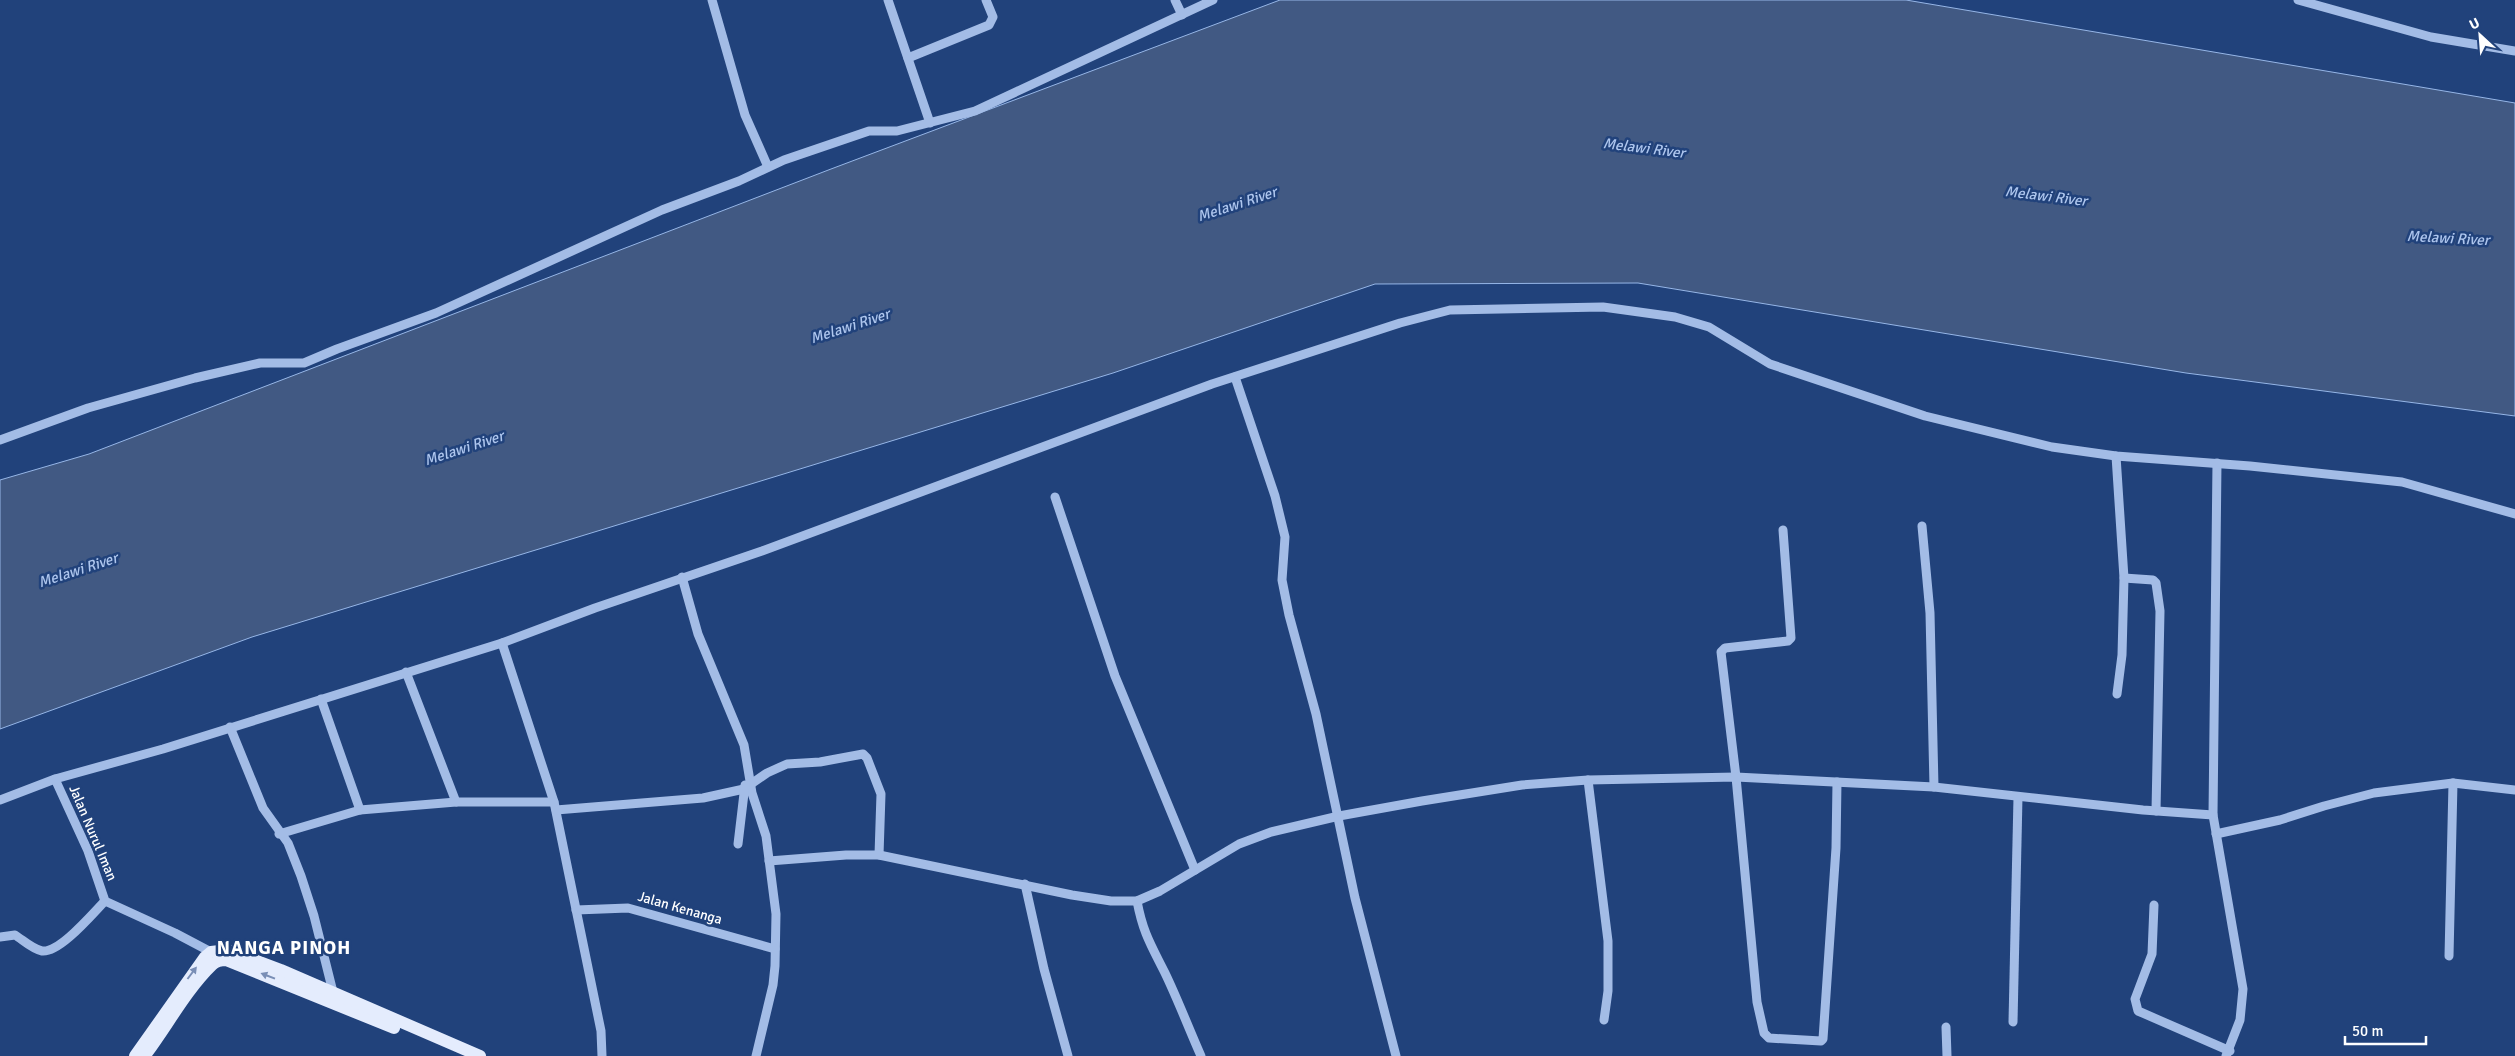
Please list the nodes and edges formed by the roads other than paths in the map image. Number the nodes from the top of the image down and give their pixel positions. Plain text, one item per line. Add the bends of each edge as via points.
1 (712, 0) edge
2 (888, 0) edge
3 (986, 0) edge
4 (1175, 0) edge
5 (1213, 0) edge
6 (2298, 0) edge
7 (1182, 15) junction
8 (2515, 51) edge
9 (908, 58) junction
10 (930, 123) junction
11 (768, 167) junction
12 (1235, 377) junction
13 (0, 440) edge
14 (2116, 456) junction
15 (2217, 463) junction
16 (1055, 497) dead end
17 (2515, 514) edge
18 (1922, 526) dead end
19 (1783, 530) dead end
20 (682, 577) junction
21 (2124, 578) junction
22 (502, 643) junction
23 (406, 672) junction
24 (2117, 694) dead end
25 (321, 699) junction
26 (230, 727) junction
27 (1736, 777) junction
28 (55, 779) junction
29 (1588, 780) junction
30 (1837, 782) junction
31 (2453, 784) junction
32 (1934, 787) junction
33 (748, 790) junction
34 (2515, 790) edge
35 (2018, 797) junction
36 (0, 800) edge
37 (456, 802) junction
38 (555, 806) junction
39 (360, 810) junction
40 (2156, 811) junction
41 (2213, 815) junction
42 (1339, 816) junction
43 (279, 834) junction
44 (2216, 834) junction
45 (738, 844) dead end
46 (879, 855) junction
47 (769, 861) junction
48 (1195, 870) junction
49 (1025, 884) junction
50 (106, 901) junction
51 (1137, 901) junction
52 (2154, 905) dead end
53 (576, 910) junction
54 (0, 937) edge
55 (775, 949) junction
56 (211, 952) junction
57 (2449, 956) dead end
58 (334, 997) junction
59 (1604, 1020) dead end
60 (2012, 1022) dead end
61 (1946, 1028) dead end
62 (2228, 1054) edge
63 (135, 1056) edge
64 (145, 1056) edge
65 (458, 1056) edge
66 (480, 1056) edge
67 (602, 1056) edge
68 (756, 1056) edge
69 (1068, 1056) edge
70 (1201, 1056) edge
71 (1396, 1056) edge
72 (1947, 1056) edge

1 - 11 street via 745,115
2 - 9 street
3 - 9 street via 993,17 989,25
4 - 7 street
5 - 7 street
6 - 8 street via 2432,37
7 - 10 street via 975,110
9 - 10 street
10 - 11 street via 897,131 869,132
11 - 13 street via 662,210 436,313 304,363 260,363 195,378 88,408
12 - 14 street via 1450,310 1548,306 1632,309 1708,327 1770,364 1925,416 2052,447
12 - 20 street
12 - 42 street via 1275,496 1285,537 1282,580
14 - 15 street
14 - 21 street
15 - 17 street via 2402,482
15 - 41 street
16 - 48 street via 1115,676
18 - 32 street via 1930,613
19 - 27 street via 1791,638 1788,641 1725,648 1720,652
20 - 22 street
20 - 33 street via 698,634 742,738 748,766
21 - 24 street via 2122,655
21 - 40 street via 2153,580 2160,611
22 - 23 street
22 - 38 street
23 - 25 street
23 - 37 street
25 - 26 street
25 - 39 street
26 - 28 street
26 - 43 street via 263,808
27 - 29 street
27 - 30 street
27 - 30 street via 1757,1002 1764,1033 1769,1038 1821,1041 1836,848
28 - 36 street
28 - 50 street, Jalan Nurul Iman via 88,851
29 - 42 street via 1522,784
29 - 59 street via 1608,940 1608,991
30 - 32 street
31 - 34 street
31 - 44 street via 2374,794
31 - 57 street
32 - 35 street
33 - 38 street via 703,798
33 - 45 street
33 - 46 street via 767,773 787,764 863,754 881,794
33 - 47 street via 766,836
35 - 40 street
35 - 60 street
37 - 38 street
37 - 39 street
38 - 53 street
39 - 43 street
40 - 41 street
41 - 44 street
42 - 48 street via 1271,832 1239,844
42 - 71 street via 1355,898
43 - 58 street via 288,843 314,916
44 - 62 street via 2243,989 2240,1020
46 - 47 street
46 - 49 street
47 - 55 street via 776,914
48 - 51 street
49 - 51 street via 1111,901
49 - 69 street
50 - 54 street via 82,926 52,949 35,949 15,934
50 - 56 street, Jalan Nurul Iman
51 - 70 street via 1142,927
52 - 62 street via 2152,954 2135,1006 2138,1011
53 - 55 street, Jalan Kenanga via 628,908
53 - 67 street via 601,1031
55 - 68 street via 773,985
56 - 58 main road via 228,950
63 -> 56 main road via 191,974
58 -> 64 main road via 226,960 218,961 200,979
58 - 65 main road
58 - 66 main road
61 - 72 street

